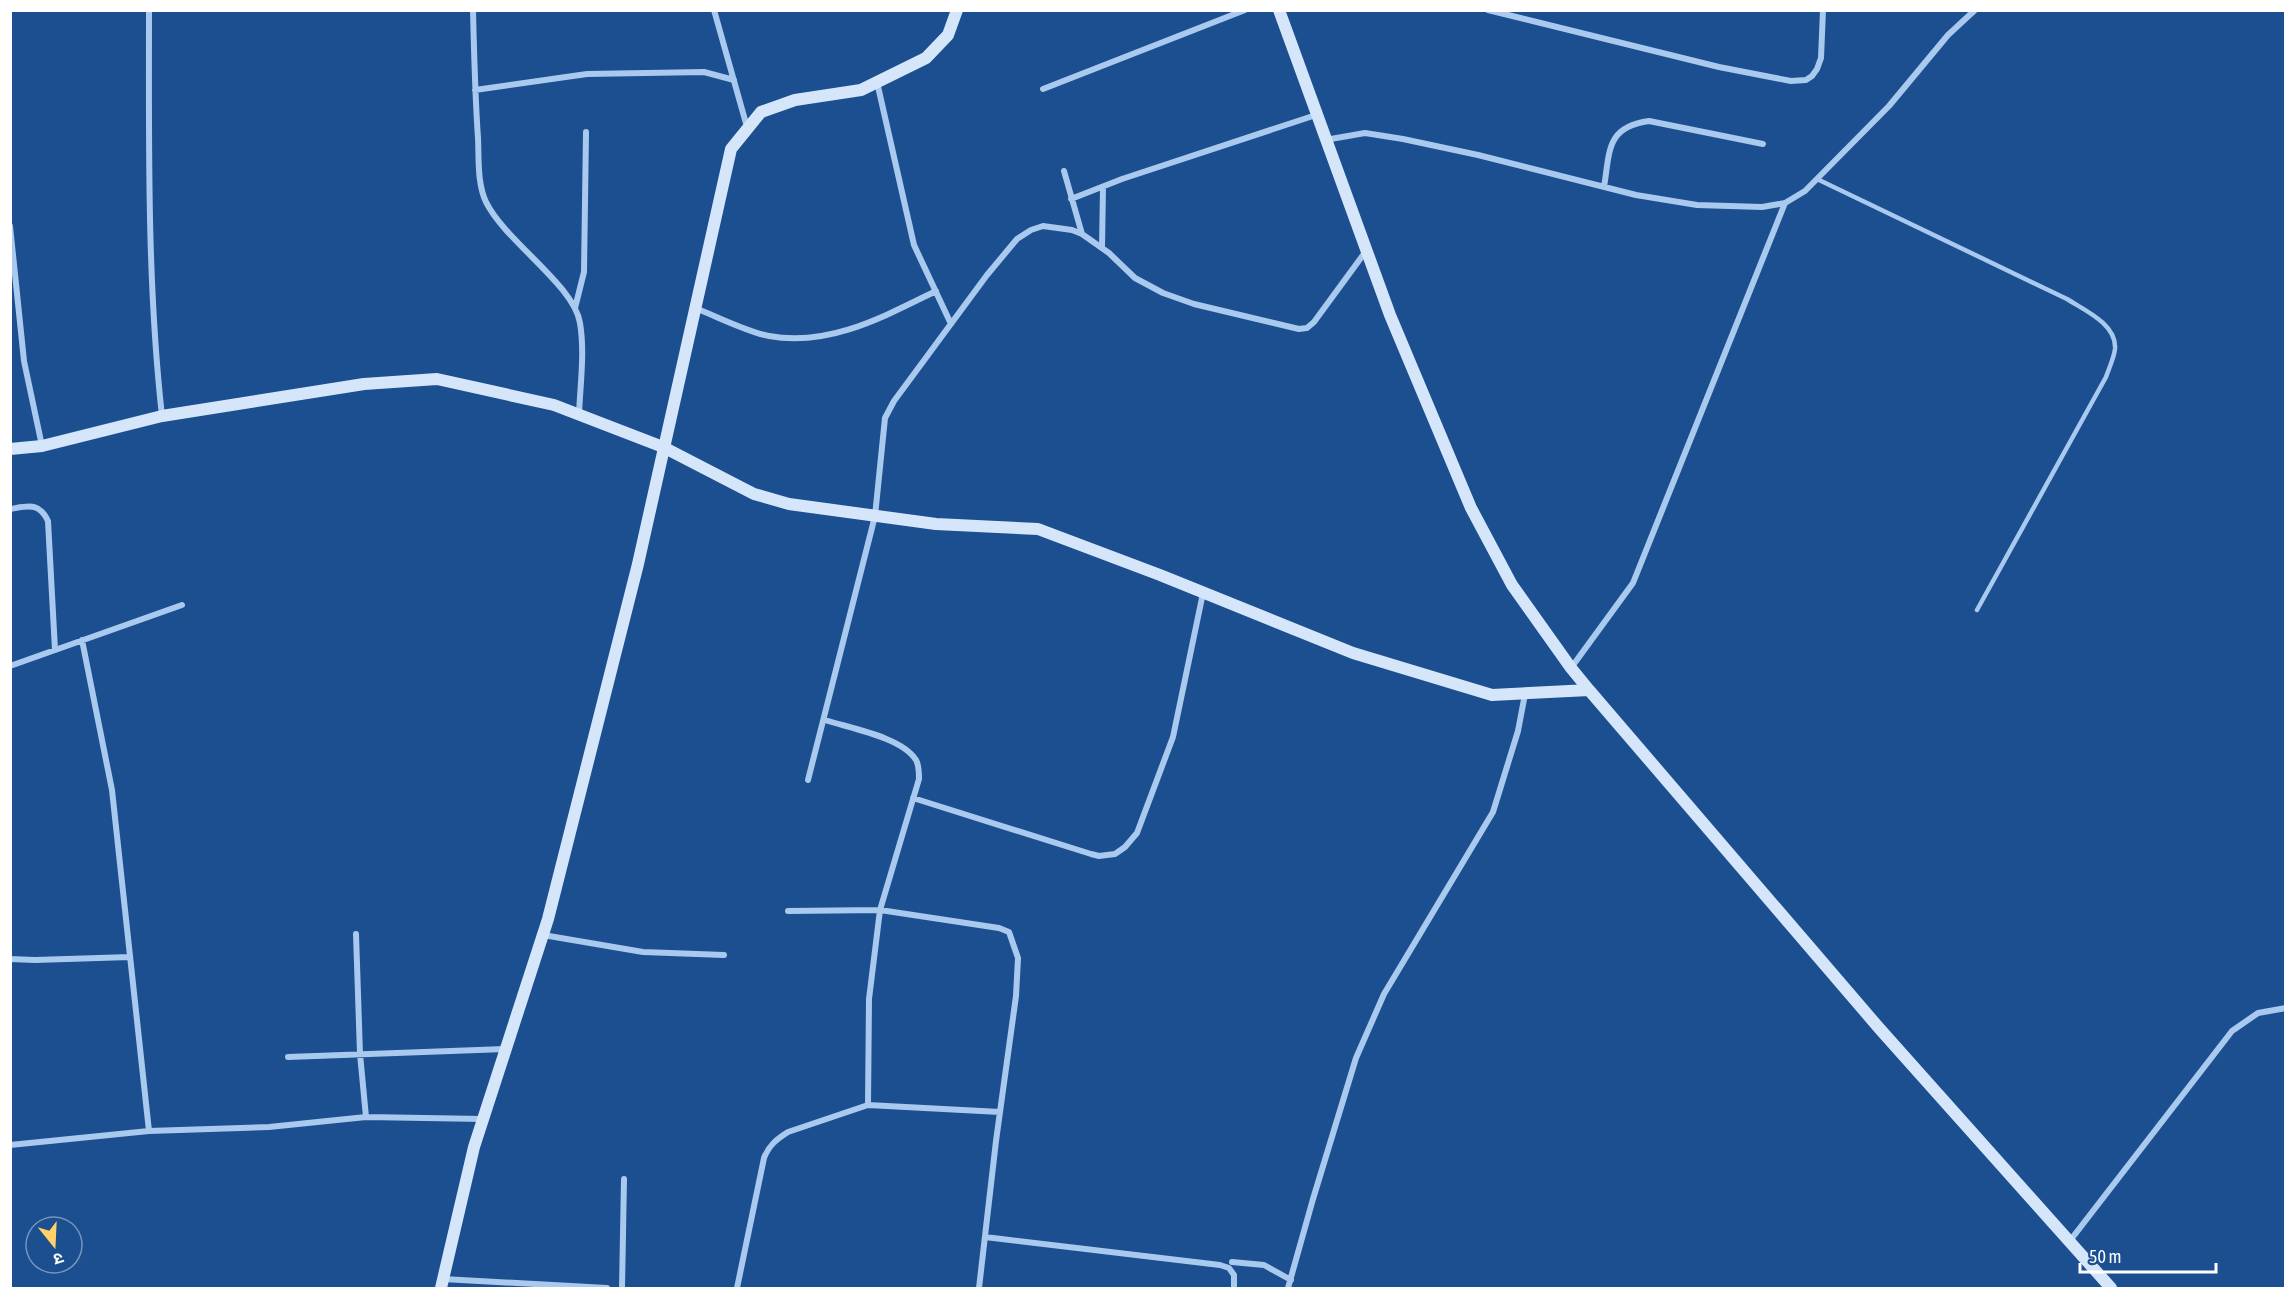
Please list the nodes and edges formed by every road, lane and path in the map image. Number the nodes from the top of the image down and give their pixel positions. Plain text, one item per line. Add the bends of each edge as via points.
1 (149, 10) edge
2 (473, 10) edge
3 (714, 10) edge
4 (1245, 10) edge
5 (1278, 10) edge
6 (1488, 10) edge
7 (1823, 10) edge
8 (1975, 10) edge
9 (960, 12) edge
10 (734, 80) junction
11 (877, 82) junction
12 (1043, 89) dead end
13 (475, 90) junction
14 (1316, 115) junction
15 (748, 128) junction
16 (586, 132) dead end
17 (1325, 140) junction
18 (1762, 144) dead end
19 (1064, 171) dead end
20 (1816, 179) junction
21 (1103, 187) junction
22 (1604, 187) junction
23 (1071, 199) junction
24 (1785, 203) junction
25 (10, 226) edge
26 (1082, 234) junction
27 (1102, 248) junction
28 (1366, 250) junction
29 (936, 291) junction
30 (575, 308) junction
31 (695, 308) junction
32 (951, 324) junction
33 (579, 415) junction
34 (162, 416) junction
35 (42, 446) junction
36 (663, 447) junction
37 (10, 449) edge
38 (10, 509) edge
39 (875, 516) junction
40 (1203, 592) junction
41 (182, 605) dead end
42 (1977, 610) dead end
43 (82, 640) junction
44 (55, 650) junction
45 (10, 666) edge
46 (1571, 668) junction
47 (1589, 690) junction
48 (1526, 693) junction
49 (825, 720) junction
50 (808, 780) dead end
51 (913, 798) junction
52 (880, 910) junction
53 (788, 911) dead end
54 (356, 934) dead end
55 (542, 935) junction
56 (724, 955) dead end
57 (130, 957) junction
58 (10, 959) edge
59 (2286, 1008) edge
60 (505, 1049) junction
61 (360, 1054) junction
62 (288, 1057) dead end
63 (868, 1105) junction
64 (1000, 1112) junction
65 (366, 1117) junction
66 (483, 1119) junction
67 (149, 1131) junction
68 (10, 1145) edge
69 (624, 1179) dead end
70 (985, 1237) junction
71 (2069, 1242) junction
72 (1232, 1262) dead end
73 (1291, 1280) junction
74 (442, 1284) edge
75 (607, 1288) edge
76 (622, 1288) edge
77 (737, 1288) edge
78 (979, 1288) edge
79 (1234, 1288) edge
80 (1288, 1288) edge
81 (2111, 1288) edge

1 - 34 street via 149,251
2 - 13 street
3 - 10 street
4 - 12 street
5 - 14 street
6 - 7 street via 1791,81 1806,80 1817,69
8 - 20 street
9 - 11 street via 948,35 926,58
10 - 13 street via 704,72 587,74
10 - 15 street
11 - 15 street via 861,90 795,100 760,112
11 - 29 street via 914,245
13 - 30 street via 479,172 485,200 499,222
14 - 17 street
14 - 21 street
15 - 31 street via 731,149
16 - 30 street via 584,272
17 - 22 street via 1365,133 1403,139
17 - 28 street
18 - 22 street via 1648,121 1633,123 1621,129 1612,143
19 - 23 street
20 - 24 street
20 - 42 lane via 2067,299 2096,316 2113,337 2115,349 2106,377
21 - 23 street
21 - 27 street
22 - 24 street via 1697,206 1762,207
23 - 26 street
24 - 46 street via 1633,583
25 - 35 street via 24,361
26 - 27 street
26 - 32 street via 1043,226 1017,239
27 - 28 street via 1135,278 1163,293 1299,329 1314,322
28 - 46 street via 1471,508 1512,585
29 - 31 street via 845,332 810,339 768,336
29 - 32 street
30 - 33 street via 581,342
31 - 36 street
32 - 39 street via 885,418
33 - 34 street via 554,405 437,379 364,384
33 - 36 street
34 - 35 street
35 - 37 street
36 - 39 street via 754,494 789,504
36 - 55 street via 638,564
38 - 44 street via 38,507 48,521
39 - 40 street via 936,524 1038,529
39 - 49 street
40 - 48 street via 1353,653 1492,695
40 - 51 street via 1173,737 1137,833 1125,847 1115,854 1099,856
41 - 43 street
43 - 44 street
43 - 57 street via 112,790
44 - 45 street
46 - 47 street
47 - 48 street
47 - 71 street
48 - 73 street via 1493,812 1384,994 1356,1058
49 - 50 street
49 - 51 street via 905,748 918,768
51 - 52 street
52 - 53 street
52 - 63 street via 869,999
52 - 64 street via 1009,932 1018,958
54 - 61 street
55 - 56 street via 643,952
55 - 60 street
57 - 58 street
57 - 67 street
59 - 71 street via 2258,1013 2232,1031
60 - 61 street
60 - 66 street
61 - 62 street
61 - 65 street
63 - 64 street
63 - 77 street via 788,1132 769,1147
64 - 70 street
65 - 66 street
65 - 67 street via 269,1127
66 - 74 street
67 - 68 street
69 - 76 street
70 - 78 street
70 - 79 street via 1220,1265 1234,1275
71 - 81 street
72 - 73 street via 1264,1265
73 - 80 street
74 - 75 street

